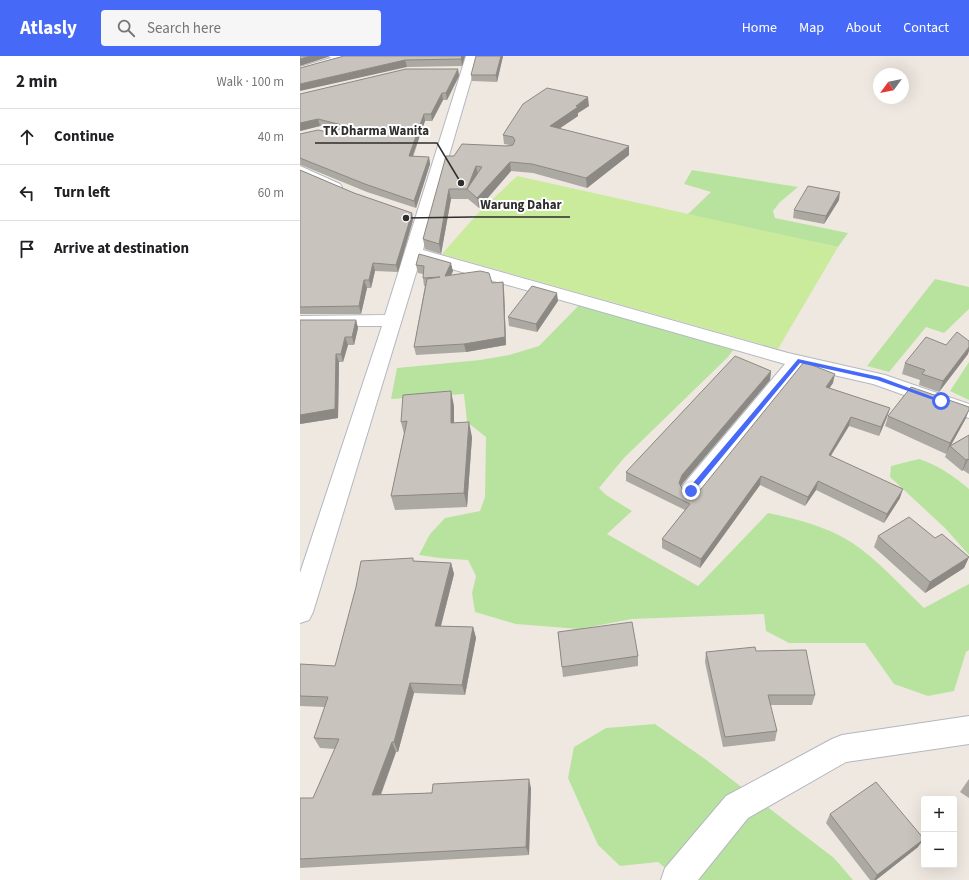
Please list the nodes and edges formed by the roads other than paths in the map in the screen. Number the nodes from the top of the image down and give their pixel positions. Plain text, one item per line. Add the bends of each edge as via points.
1 (341, 57) edge
2 (464, 65) edge
3 (300, 71) edge
4 (300, 170) edge
5 (351, 193) edge
6 (414, 253) junction
7 (300, 320) edge
8 (393, 320) junction
9 (798, 361) junction
10 (969, 411) edge
11 (691, 491) edge
12 (300, 612) edge
13 (969, 730) edge
14 (677, 880) edge

1 - 3 street
2 - 6 street via 453,147 415,214
4 - 5 street
6 - 8 street
6 - 9 street
7 - 8 street
8 - 12 street
9 - 10 street via 878,379
9 - 11 street
13 - 14 street via 842,749 737,807

